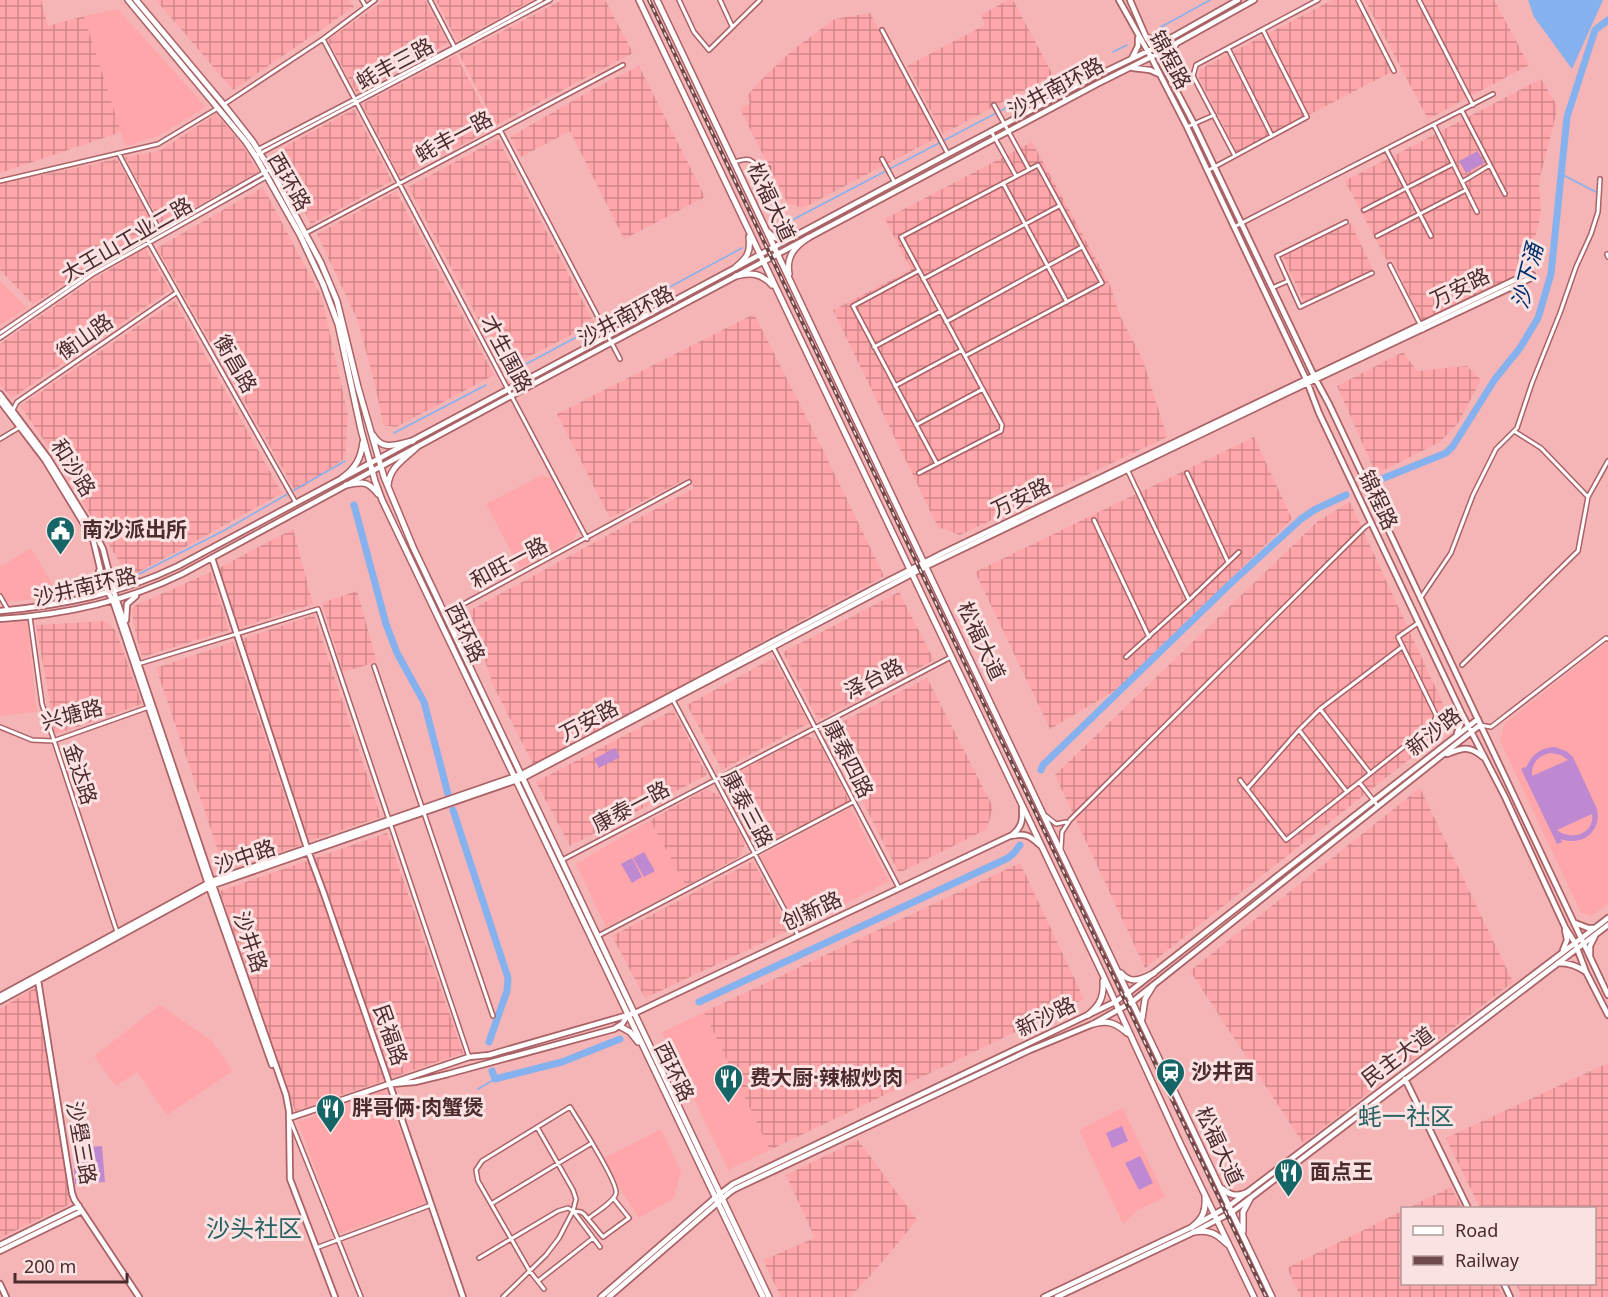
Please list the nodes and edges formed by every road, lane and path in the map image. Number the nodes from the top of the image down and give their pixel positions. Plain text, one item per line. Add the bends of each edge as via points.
1 (128, 0) edge
2 (136, 0) edge
3 (362, 0) edge
4 (375, 0) edge
5 (430, 0) edge
6 (541, 0) edge
7 (550, 0) edge
8 (639, 0) edge
9 (657, 0) edge
10 (679, 0) edge
11 (720, 0) edge
12 (760, 0) edge
13 (1119, 0) edge
14 (1130, 0) edge
15 (1238, 0) edge
16 (1254, 0) edge
17 (1318, 0) edge
18 (1358, 0) edge
19 (1419, 0) edge
20 (366, 7) junction
21 (733, 26) junction
22 (882, 30) dead end
23 (1263, 30) junction
24 (1138, 36) junction
25 (1146, 37) junction
26 (322, 39) junction
27 (1164, 42) junction
28 (1176, 43) junction
29 (456, 48) junction
30 (1228, 48) junction
31 (1150, 52) junction
32 (1157, 54) junction
33 (1130, 60) junction
34 (623, 65) dead end
35 (1130, 67) junction
36 (1394, 70) dead end
37 (1167, 72) junction
38 (1160, 74) junction
39 (1055, 81) dead end
40 (1062, 94) junction
41 (1493, 94) dead end
42 (355, 101) junction
43 (1066, 101) junction
44 (994, 105) dead end
45 (1473, 105) junction
46 (221, 106) junction
47 (1462, 111) junction
48 (1214, 115) junction
49 (1005, 124) junction
50 (1194, 124) junction
51 (1434, 125) junction
52 (1186, 127) junction
53 (500, 130) junction
54 (991, 131) junction
55 (1008, 131) junction
56 (1272, 136) junction
57 (995, 138) junction
58 (1386, 149) junction
59 (257, 153) junction
60 (119, 154) junction
61 (948, 154) junction
62 (1235, 156) junction
63 (882, 159) dead end
64 (734, 162) junction
65 (1453, 164) junction
66 (1490, 165) junction
67 (1215, 167) junction
68 (768, 168) dead end
69 (1029, 169) junction
70 (1207, 171) junction
71 (268, 173) junction
72 (1016, 176) junction
73 (1600, 179) dead end
74 (0, 181) edge
75 (1462, 182) junction
76 (895, 183) junction
77 (1003, 183) junction
78 (398, 184) junction
79 (1406, 188) junction
80 (1466, 190) junction
81 (1505, 194) dead end
82 (1060, 205) junction
83 (1364, 210) dead end
84 (1477, 212) dead end
85 (1420, 214) junction
86 (1346, 222) dead end
87 (1024, 224) junction
88 (1242, 224) junction
89 (1234, 227) junction
90 (765, 228) junction
91 (747, 229) junction
92 (161, 233) junction
93 (302, 234) junction
94 (1377, 236) dead end
95 (1431, 236) dead end
96 (794, 237) junction
97 (808, 238) junction
98 (148, 241) junction
99 (774, 247) junction
100 (1082, 247) junction
101 (777, 254) junction
102 (759, 255) junction
103 (763, 262) junction
104 (1390, 265) dead end
105 (1047, 266) junction
106 (736, 267) junction
107 (919, 271) junction
108 (1372, 273) dead end
109 (736, 276) junction
110 (923, 279) junction
111 (1288, 280) junction
112 (790, 281) junction
113 (775, 288) junction
114 (1272, 288) junction
115 (177, 292) junction
116 (1067, 302) junction
117 (940, 311) junction
118 (946, 322) junction
119 (1421, 328) junction
120 (0, 333) edge
121 (608, 336) junction
122 (0, 338) edge
123 (611, 343) junction
124 (874, 347) junction
125 (962, 350) junction
126 (965, 356) junction
127 (620, 359) dead end
128 (1315, 378) junction
129 (1307, 382) junction
130 (895, 386) junction
131 (507, 389) junction
132 (983, 389) junction
133 (0, 394) edge
134 (511, 396) junction
135 (0, 401) edge
136 (13, 410) junction
137 (22, 425) junction
138 (916, 425) junction
139 (369, 428) junction
140 (1514, 431) junction
141 (0, 439) edge
142 (364, 440) junction
143 (413, 441) junction
144 (416, 448) junction
145 (378, 459) junction
146 (1608, 461) edge
147 (370, 463) junction
148 (937, 464) junction
149 (381, 467) junction
150 (1126, 468) junction
151 (372, 471) junction
152 (919, 473) dead end
153 (1187, 473) dead end
154 (342, 478) junction
155 (689, 482) dead end
156 (346, 485) junction
157 (388, 488) junction
158 (1588, 497) junction
159 (382, 500) junction
160 (296, 503) junction
161 (1094, 520) dead end
162 (1371, 523) junction
163 (587, 539) junction
164 (1239, 552) dead end
165 (212, 558) junction
166 (99, 562) junction
167 (1228, 562) junction
168 (926, 564) junction
169 (108, 571) junction
170 (911, 572) junction
171 (152, 578) junction
172 (143, 591) junction
173 (111, 592) junction
174 (0, 597) edge
175 (82, 599) junction
176 (1420, 599) junction
177 (1189, 600) junction
178 (115, 601) junction
179 (9, 610) junction
180 (0, 611) edge
181 (445, 614) junction
182 (30, 617) junction
183 (0, 619) edge
184 (1418, 622) junction
185 (126, 625) junction
186 (237, 634) junction
187 (1149, 637) junction
188 (1608, 639) edge
189 (772, 645) junction
190 (1402, 646) junction
191 (951, 657) junction
192 (1126, 657) dead end
193 (136, 664) junction
194 (1462, 665) dead end
195 (374, 666) dead end
196 (671, 698) junction
197 (151, 707) junction
198 (1320, 709) junction
199 (1461, 713) junction
200 (1478, 719) junction
201 (1480, 725) junction
202 (815, 726) junction
203 (1469, 726) junction
204 (0, 728) edge
205 (1299, 730) junction
206 (1472, 732) junction
207 (1453, 739) junction
208 (53, 741) junction
209 (1442, 756) junction
210 (1485, 758) junction
211 (1370, 773) junction
212 (519, 777) junction
213 (715, 779) junction
214 (1240, 780) dead end
215 (1359, 782) junction
216 (1247, 789) junction
217 (1347, 792) junction
218 (1374, 801) junction
219 (853, 802) junction
220 (1022, 806) junction
221 (1378, 806) junction
222 (423, 811) junction
223 (1043, 813) junction
224 (1070, 820) junction
225 (390, 823) junction
226 (1010, 836) junction
227 (1040, 845) junction
228 (308, 850) junction
229 (1062, 851) junction
230 (754, 854) junction
231 (562, 860) junction
232 (210, 884) junction
233 (899, 888) junction
234 (1608, 918) edge
235 (1575, 923) junction
236 (1608, 925) edge
237 (1565, 927) junction
238 (1595, 928) junction
239 (118, 934) junction
240 (1595, 935) junction
241 (598, 936) junction
242 (798, 936) junction
243 (1583, 940) junction
244 (1576, 946) junction
245 (1562, 953) junction
246 (1590, 959) junction
247 (1558, 963) junction
248 (1117, 969) junction
249 (1586, 972) junction
250 (1102, 973) junction
251 (1154, 973) junction
252 (37, 978) junction
253 (1153, 986) junction
254 (1128, 993) junction
255 (1608, 995) edge
256 (0, 996) edge
257 (0, 1001) edge
258 (1115, 1002) junction
259 (1132, 1002) junction
260 (1119, 1011) junction
261 (632, 1014) junction
262 (1088, 1015) junction
263 (1608, 1015) edge
264 (493, 1016) dead end
265 (1094, 1024) junction
266 (1144, 1026) junction
267 (621, 1027) dead end
268 (1129, 1035) junction
269 (642, 1043) junction
270 (470, 1057) junction
271 (1403, 1075) junction
272 (1406, 1080) junction
273 (389, 1083) junction
274 (289, 1118) junction
275 (537, 1127) junction
276 (592, 1143) junction
277 (558, 1164) junction
278 (1218, 1184) junction
279 (1203, 1189) junction
280 (1248, 1192) junction
281 (614, 1198) junction
282 (719, 1198) junction
283 (1250, 1199) junction
284 (491, 1204) junction
285 (431, 1205) junction
286 (1467, 1207) edge
287 (80, 1208) junction
288 (1230, 1209) junction
289 (573, 1210) junction
290 (1215, 1214) junction
291 (589, 1218) junction
292 (1218, 1221) junction
293 (1193, 1230) junction
294 (593, 1238) junction
295 (1244, 1238) junction
296 (511, 1239) junction
297 (338, 1240) junction
298 (0, 1245) edge
299 (1230, 1246) junction
300 (600, 1247) dead end
301 (316, 1248) junction
302 (0, 1251) edge
303 (479, 1258) dead end
304 (529, 1270) junction
305 (538, 1281) junction
306 (0, 1284) edge
307 (544, 1289) dead end
308 (1061, 1294) edge
309 (6, 1297) edge
310 (139, 1297) edge
311 (333, 1297) edge
312 (361, 1297) edge
313 (463, 1297) edge
314 (503, 1297) edge
315 (602, 1297) edge
316 (609, 1297) edge
317 (763, 1297) edge
318 (769, 1297) edge
319 (1044, 1297) edge
320 (1254, 1297) edge
321 (1272, 1297) edge

1 - 46 main road, 西环路
2 - 46 main road, 西环路
3 - 20 street
4 - 20 street
5 - 29 street
6 - 29 street, 蚝丰三路
7 - 29 street, 蚝丰三路
8 - 91 main road, 松福大道
9 - 64 main road, 松福大道
10 - 21 street via 694,32 709,50
11 - 21 street
12 - 21 street
13 - 24 main road, 锦程路
14 - 25 main road, 锦程路
15 - 27 main road, 沙井南环路
16 - 28 main road, 沙井南环路
17 - 23 street
18 - 36 street
19 - 45 street
20 - 26 street
22 - 61 street
23 - 30 street
23 - 56 street via 1307,117
24 - 31 main road, 锦程路
24 - 33 main road via 1138,46
25 - 27 main road
25 - 31 main road, 锦程路
26 - 42 street, 才生围路
26 - 46 street
27 - 31 main road, 沙井南环路
28 - 32 main road, 沙井南环路
28 - 37 main road
29 - 42 street, 蚝丰三路
30 - 48 street via 1196,65 1193,76
30 - 56 street
31 - 32 main road, 沙井南环路
31 - 33 main road, 沙井南环路
31 - 35 main road, 沙井南环路
31 - 38 main road, 锦程路
32 - 37 main road, 锦程路
33 - 40 main road, 沙井南环路
34 - 53 street, 蚝丰一路
35 - 38 main road
35 - 43 main road, 沙井南环路
37 - 50 main road, 锦程路
38 - 52 main road, 锦程路
39 - 40 street
40 - 43 street
40 - 49 main road, 沙井南环路
41 - 45 street
42 - 59 street, 蚝丰三路
42 - 78 street, 才生围路
43 - 55 main road, 沙井南环路
44 - 49 street
45 - 47 street
46 - 59 main road, 西环路
46 - 60 street via 158,144
47 - 51 street
47 - 66 street
48 - 50 street
48 - 62 street
49 - 54 main road, 沙井南环路
49 - 55 street
50 - 52 street
50 - 67 main road, 锦程路
51 - 58 street
51 - 65 street
52 - 70 main road, 锦程路
53 - 78 street, 蚝丰一路
53 - 121 street
54 - 57 street
54 - 61 main road, 沙井南环路
55 - 57 main road, 沙井南环路
55 - 69 street
56 - 62 street
57 - 72 street
57 - 97 main road, 沙井南环路
58 - 79 street
58 - 88 street
59 - 71 main road, 西环路
60 - 74 street
60 - 92 street
61 - 76 main road, 沙井南环路
62 - 67 street
63 - 76 street
64 - 68 street via 745,159 759,168
64 - 90 main road, 松福大道
65 - 75 street
65 - 79 street
66 - 75 street
66 - 81 street
67 - 70 street
67 - 88 main road, 锦程路
69 - 72 street
69 - 82 street via 1038,165
70 - 89 main road, 锦程路
71 - 92 street, 大王山工业二路
71 - 93 main road, 西环路
72 - 77 street
73 - 140 street via 1598,212 1591,234
75 - 80 street
76 - 96 main road, 沙井南环路
77 - 87 street
77 - 107 street via 901,237
78 - 93 street, 蚝丰一路
78 - 131 street, 才生围路
79 - 83 street
79 - 85 street
80 - 84 street
80 - 85 street
82 - 87 street
82 - 100 street
85 - 94 street
85 - 95 street
86 - 111 street via 1277,256
87 - 105 street
87 - 110 street
88 - 89 street
88 - 114 main road, 锦程路
89 - 129 main road, 锦程路
90 - 96 main road via 776,238
90 - 99 main road, 松福大道
91 - 102 main road, 松福大道
91 - 106 main road via 749,252
92 - 98 street, 大王山工业二路
93 - 139 main road, 西环路 via 321,263 337,301
93 - 142 main road, 西环路 via 338,324
96 - 99 main road, 沙井南环路
97 - 101 main road, 沙井南环路
97 - 112 main road via 796,247 788,261
98 - 115 street, 衡昌路
98 - 120 street, 大王山工业二路 via 90,272
98 - 122 street, 大王山工业二路
99 - 101 main road, 松福大道
99 - 102 main road, 沙井南环路
100 - 105 street
100 - 116 street via 1102,283
101 - 103 main road, 沙井南环路
101 - 112 main road, 松福大道
102 - 103 main road, 松福大道
102 - 106 main road, 沙井南环路
103 - 109 main road, 沙井南环路
103 - 113 main road, 松福大道
104 - 119 street
105 - 116 street
105 - 118 street
106 - 121 main road, 沙井南环路
107 - 110 street
107 - 124 street via 853,306
108 - 111 street via 1300,306
109 - 113 main road via 760,275
109 - 123 main road, 沙井南环路
110 - 117 street
111 - 114 street
112 - 168 main road, 松福大道
113 - 170 main road, 松福大道
114 - 128 main road, 锦程路
115 - 136 street, 衡山路 via 17,402
115 - 160 street, 衡昌路
116 - 126 street
117 - 118 street
117 - 124 street
118 - 125 street
119 - 119 main road, 万安路 via 1531,278 1532,275 1529,273
119 - 128 main road, 万安路
121 - 123 street
121 - 131 main road, 沙井南环路
123 - 127 street
123 - 134 main road, 沙井南环路
124 - 130 street
125 - 126 street
125 - 130 street
126 - 132 street
128 - 129 main road, 万安路
128 - 176 main road, 锦程路
129 - 150 main road, 万安路
129 - 162 main road, 锦程路
130 - 138 street
131 - 134 street, 才生围路
131 - 143 main road, 沙井南环路
132 - 138 street
132 - 148 street via 1002,425 1001,431
133 - 136 main road, 和沙路
134 - 144 main road, 沙井南环路
134 - 163 street, 才生围路
135 - 137 main road, 和沙路
136 - 137 main road, 和沙路
137 - 141 street
137 - 166 main road, 和沙路 via 93,539
137 - 169 main road, 和沙路 via 48,458 97,537
138 - 148 street
139 - 143 main road via 383,445
139 - 145 main road, 西环路
140 - 158 street via 1540,448
140 - 176 street via 1496,449 1451,553
142 - 147 main road, 西环路
142 - 154 main road via 357,463
143 - 145 main road, 沙井南环路
144 - 149 main road, 沙井南环路
144 - 157 main road via 393,469
145 - 147 main road, 沙井南环路
145 - 149 main road, 西环路
146 - 158 street
147 - 151 main road, 西环路
147 - 154 main road, 沙井南环路
148 - 152 street
149 - 151 main road, 沙井南环路
149 - 157 main road, 西环路
150 - 168 main road, 万安路
150 - 177 street
151 - 156 main road, 沙井南环路
151 - 159 main road, 西环路
153 - 167 street
154 - 160 main road, 沙井南环路
155 - 163 street, 和旺一路
156 - 159 main road via 369,484
156 - 165 main road, 沙井南环路
157 - 181 main road, 西环路
158 - 194 street via 1578,551
159 - 212 main road, 西环路
160 - 171 main road, 沙井南环路
161 - 187 street
162 - 184 main road, 锦程路
162 - 224 street
163 - 181 street, 和旺一路
164 - 167 street
165 - 172 main road, 沙井南环路
165 - 186 main road, 民福路
166 - 173 main road, 和沙路
166 - 175 main road via 98,586
167 - 177 street
168 - 170 main road, 万安路
168 - 223 main road, 松福大道
169 - 171 main road via 124,584
169 - 173 main road, 和沙路
170 - 189 main road, 万安路
170 - 191 main road, 松福大道
171 - 173 main road, 沙井南环路
172 - 178 main road, 沙井南环路
172 - 185 main road via 128,604
173 - 175 main road, 沙井南环路
173 - 178 main road, 和沙路
174 - 179 street
175 - 179 main road, 沙井南环路
176 - 200 main road, 锦程路
177 - 187 street
178 - 182 main road, 沙井南环路
178 - 185 main road, 沙井路
178 - 193 main road, 沙井路
179 - 180 main road, 沙井南环路
181 - 212 main road, 西环路
182 - 183 main road, 沙井南环路
182 - 208 street, 金达路 via 42,704
184 - 190 street via 1398,637
184 - 199 main road, 锦程路
185 - 193 main road, 沙井路
186 - 193 street
186 - 225 street via 318,609
186 - 228 main road, 民福路
187 - 192 street
188 - 201 street via 1491,727
189 - 196 main road, 万安路
189 - 202 street, 康泰四路
190 - 198 street
190 - 211 street via 1436,715 1434,723
191 - 202 street, 泽台路
191 - 220 main road, 松福大道
193 - 197 main road, 沙井路
195 - 222 street
196 - 212 main road, 万安路
196 - 213 street, 康泰三路
197 - 208 street, 兴塘路
197 - 232 main road, 沙井路
198 - 205 street
198 - 211 street
199 - 203 main road, 锦程路
199 - 207 main road via 1460,729
200 - 201 main road, 锦程路
200 - 203 main road, 新沙路
201 - 206 main road, 新沙路
201 - 235 main road, 锦程路
202 - 213 street, 泽台路
202 - 219 street, 康泰四路
203 - 206 main road, 锦程路
203 - 207 main road, 新沙路
204 - 208 street, 兴塘路 via 33,740
205 - 216 street
205 - 217 street
206 - 209 main road, 新沙路
206 - 210 main road, 锦程路
207 - 218 main road, 新沙路
208 - 239 street, 金达路
209 - 210 main road via 1461,748
209 - 221 main road, 新沙路
210 - 237 main road, 锦程路
211 - 215 street
212 - 222 main road, 沙中路
212 - 231 main road, 西环路
212 - 261 main road, 西环路
213 - 230 street, 康泰三路
213 - 231 street, 康泰一路
214 - 216 street
215 - 217 street
215 - 218 street
216 - 217 street via 1286,840
218 - 221 street
218 - 251 main road, 新沙路
219 - 230 street
219 - 233 street, 康泰四路
220 - 226 main road via 1022,822
220 - 227 main road, 松福大道
221 - 253 main road, 新沙路
222 - 225 main road, 沙中路
222 - 264 street
223 - 224 street via 1056,824
223 - 229 main road, 松福大道
224 - 229 street via 1062,832
225 - 228 main road, 沙中路
225 - 270 street
226 - 227 main road via 1027,835
226 - 233 main road, 创新路
227 - 250 main road, 松福大道
228 - 232 main road, 沙中路
228 - 273 main road, 民福路
229 - 248 main road, 松福大道
230 - 241 street
230 - 242 street, 康泰三路
231 - 241 main road, 西环路
232 - 239 main road, 沙中路
232 - 274 main road, 沙井路 via 286,1095
232 - 311 main road, 沙井路 via 283,1095 287,1180
233 - 242 main road, 创新路
234 - 238 main road, 民主大道
235 - 238 main road
235 - 243 main road, 锦程路
236 - 240 main road, 民主大道
237 - 244 main road, 锦程路
237 - 245 main road via 1567,940
238 - 243 main road, 民主大道
239 - 252 main road, 沙中路
240 - 243 main road, 民主大道
240 - 246 main road
241 - 261 main road, 西环路
242 - 261 main road, 创新路
243 - 244 main road, 民主大道
243 - 246 main road, 锦程路
244 - 245 main road, 民主大道
244 - 247 main road, 民主大道
244 - 249 main road, 锦程路
245 - 271 main road, 民主大道
246 - 255 main road, 锦程路
247 - 249 main road via 1569,963
247 - 272 main road, 民主大道
248 - 251 main road via 1131,980
248 - 254 main road, 松福大道
249 - 263 main road, 锦程路
250 - 258 main road, 松福大道
250 - 262 main road via 1103,996
251 - 254 main road, 新沙路
252 - 256 main road, 沙中路
252 - 257 main road, 沙中路
252 - 287 main road, 沙壆三路 via 72,1193
253 - 259 main road, 新沙路
253 - 266 main road via 1143,1006
254 - 258 main road, 新沙路
254 - 259 main road, 松福大道
258 - 260 main road, 松福大道
258 - 262 main road, 新沙路
259 - 260 main road, 新沙路
259 - 266 main road, 松福大道
260 - 265 main road, 新沙路
260 - 268 main road, 松福大道
261 - 269 main road, 西环路
261 - 270 main road, 创新路
261 - 273 main road, 创新路 via 614,1029 415,1082
261 - 282 main road, 西环路
262 - 282 main road, 新沙路 via 733,1184
265 - 268 main road via 1109,1022
265 - 282 main road, 新沙路 via 1030,1050
266 - 278 main road, 松福大道
267 - 269 main road
268 - 279 main road, 松福大道
269 - 282 main road, 西环路
270 - 273 main road, 创新路
271 - 272 main road
271 - 280 main road, 民主大道
272 - 283 main road, 民主大道
272 - 286 main road
273 - 274 main road, 创新路
273 - 285 main road, 民福路
274 - 297 street
274 - 301 main road, 沙井路 via 290,1179
275 - 276 street via 570,1107
275 - 277 street
275 - 284 street via 478,1166 477,1177
276 - 277 street
276 - 281 street via 616,1188
277 - 284 street
277 - 289 street via 575,1195
278 - 280 main road via 1233,1196
278 - 288 main road, 松福大道
279 - 290 main road, 松福大道
279 - 293 main road via 1205,1211
280 - 288 main road, 民主大道
281 - 291 street
281 - 291 street via 629,1218 603,1237
282 - 315 main road, 新沙路
282 - 316 main road, 新沙路
282 - 317 main road, 西环路
282 - 318 main road, 西环路
283 - 288 main road, 民主大道
283 - 295 main road via 1242,1218
284 - 296 street
285 - 297 street
285 - 313 main road, 民福路
287 - 298 main road
287 - 302 main road
287 - 310 main road, 沙壆三路
288 - 290 main road, 民主大道
288 - 292 main road, 民主大道
288 - 295 main road, 松福大道
289 - 291 street
289 - 294 street
289 - 296 street via 562,1209
289 - 304 street via 553,1247
290 - 292 main road, 松福大道
290 - 293 main road, 民主大道
292 - 293 main road, 民主大道
292 - 299 main road, 松福大道
293 - 299 main road via 1213,1233
293 - 308 main road, 民主大道
294 - 300 street
294 - 305 street
295 - 321 main road, 松福大道
296 - 303 street
296 - 304 street
297 - 301 street
297 - 312 street
299 - 320 main road, 松福大道
301 - 311 main road, 沙井路
304 - 305 street
304 - 314 street
305 - 307 street
306 - 309 main road
308 - 319 main road, 民主大道

